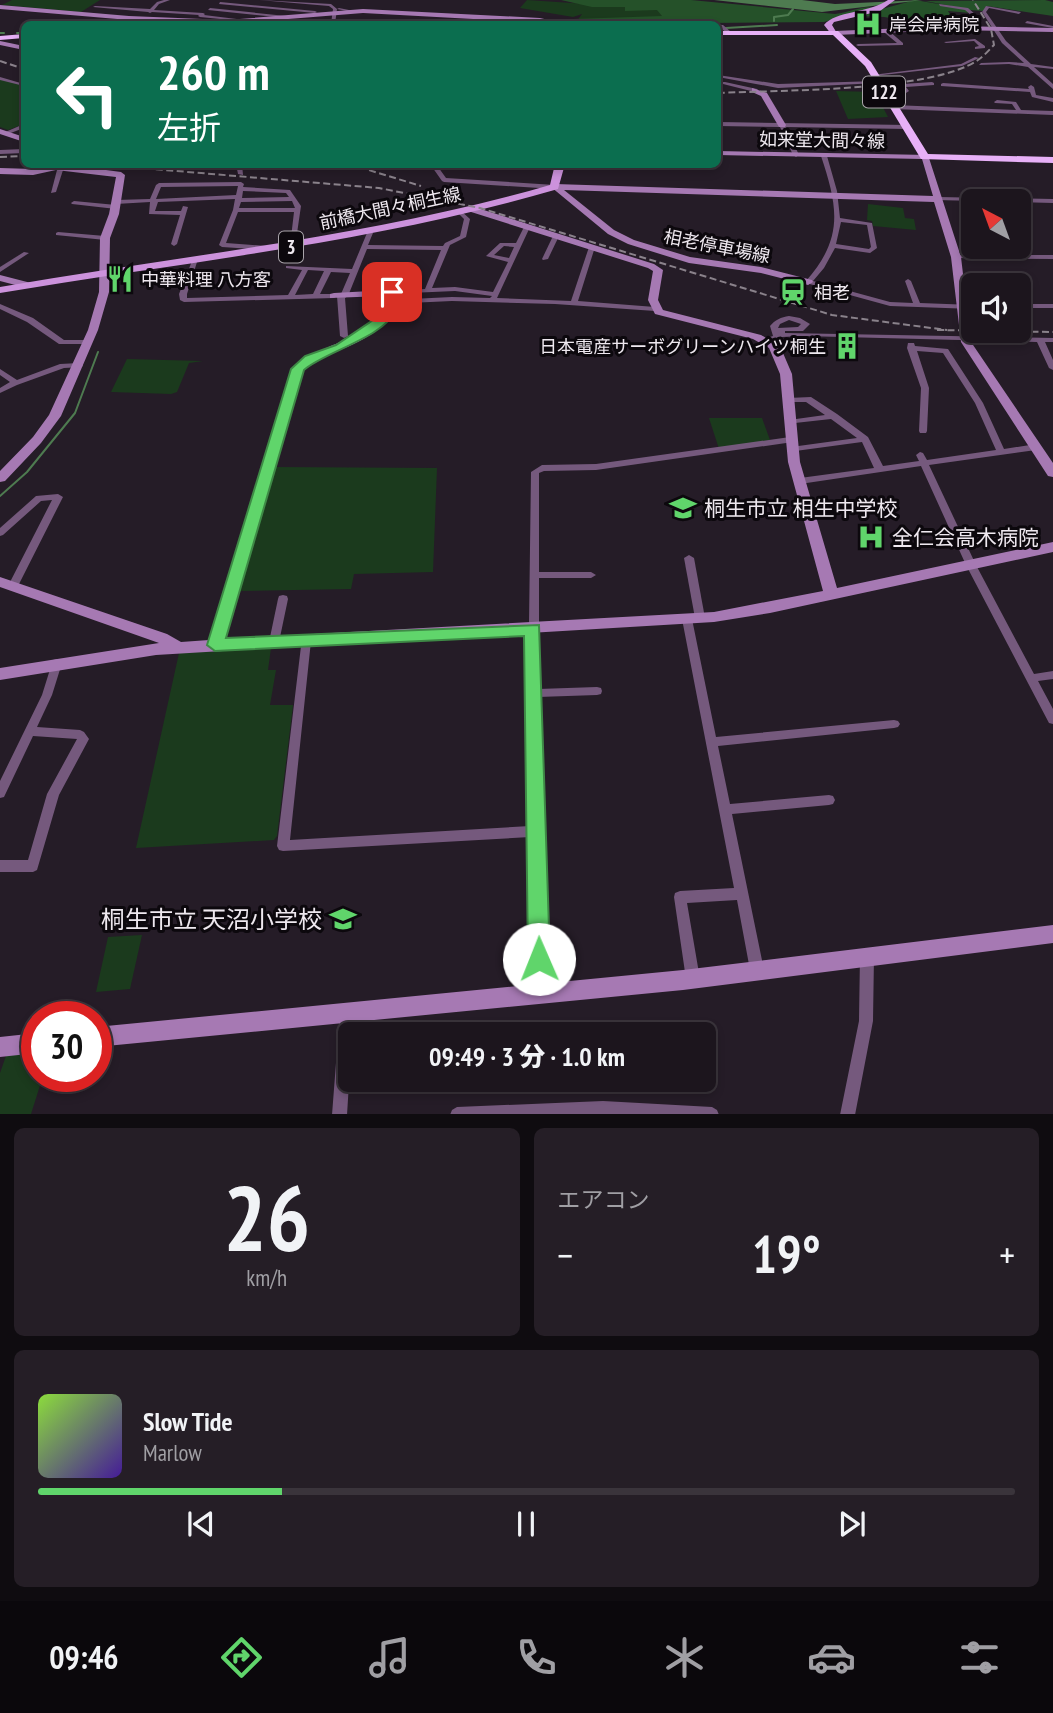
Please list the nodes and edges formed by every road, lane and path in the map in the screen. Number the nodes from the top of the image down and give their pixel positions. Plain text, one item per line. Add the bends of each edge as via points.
1 (106, 0) edge
2 (168, 0) edge
3 (263, 0) edge
4 (315, 0) edge
5 (892, 0) edge
6 (223, 2) edge
7 (301, 2) edge
8 (940, 5) dead end
9 (255, 6) junction
10 (95, 7) junction
11 (2, 8) edge
12 (210, 9) junction
13 (290, 9) junction
14 (335, 9) junction
15 (150, 12) junction
16 (314, 12) dead end
17 (246, 13) junction
18 (1019, 13) dead end
19 (84, 14) junction
20 (201, 15) junction
21 (284, 16) junction
22 (143, 19) junction
23 (236, 19) junction
24 (191, 21) joint
25 (247, 21) edge
26 (258, 21) edge
27 (333, 21) edge
28 (546, 21) edge
29 (1027, 22) dead end
30 (953, 28) junction
31 (966, 28) junction
32 (1053, 28) edge
33 (995, 29) junction
34 (723, 30) edge
35 (887, 32) junction
36 (835, 33) junction
37 (851, 33) junction
38 (21, 36) edge
39 (0, 38) edge
40 (975, 40) junction
41 (946, 42) dead end
42 (0, 43) edge
43 (21, 47) edge
44 (857, 48) junction
45 (977, 48) dead end
46 (1028, 65) junction
47 (1053, 68) edge
48 (721, 77) edge
49 (0, 78) edge
50 (878, 82) junction
51 (721, 83) edge
52 (21, 84) edge
53 (933, 84) dead end
54 (943, 85) dead end
55 (1053, 87) edge
56 (745, 88) junction
57 (721, 90) edge
58 (755, 90) joint
59 (973, 98) dead end
60 (1052, 101) edge
61 (997, 102) dead end
62 (893, 107) junction
63 (979, 110) junction
64 (1020, 112) junction
65 (1053, 113) edge
66 (721, 124) edge
67 (782, 125) junction
68 (21, 127) edge
69 (906, 127) junction
70 (3, 132) edge
71 (21, 139) edge
72 (21, 151) edge
73 (0, 152) edge
74 (721, 153) edge
75 (796, 155) junction
76 (824, 156) junction
77 (925, 157) junction
78 (1053, 160) edge
79 (240, 168) edge
80 (436, 168) edge
81 (559, 168) edge
82 (59, 169) junction
83 (0, 171) edge
84 (241, 174) dead end
85 (555, 187) junction
86 (52, 192) dead end
87 (240, 195) junction
88 (836, 196) junction
89 (938, 199) junction
90 (187, 200) junction
91 (153, 201) junction
92 (1049, 201) edge
93 (74, 203) dead end
94 (116, 204) junction
95 (236, 210) junction
96 (298, 210) junction
97 (465, 210) junction
98 (1053, 212) edge
99 (184, 213) junction
100 (836, 219) junction
101 (527, 227) junction
102 (370, 233) junction
103 (58, 234) dead end
104 (556, 236) junction
105 (105, 238) junction
106 (174, 244) dead end
107 (517, 245) junction
108 (293, 246) junction
109 (835, 246) junction
110 (365, 247) junction
111 (592, 247) junction
112 (445, 248) junction
113 (270, 250) junction
114 (26, 253) dead end
115 (956, 257) junction
116 (1053, 257) edge
117 (545, 259) dead end
118 (510, 260) junction
119 (194, 262) junction
120 (288, 267) dead end
121 (306, 268) junction
122 (0, 270) edge
123 (329, 270) junction
124 (353, 271) junction
125 (106, 274) junction
126 (0, 278) edge
127 (961, 280) edge
128 (908, 281) dead end
129 (808, 282) junction
130 (27, 285) junction
131 (428, 289) junction
132 (0, 290) edge
133 (316, 296) junction
134 (340, 296) junction
135 (389, 297) junction
136 (290, 298) junction
137 (494, 298) junction
138 (574, 304) junction
139 (916, 304) junction
140 (0, 306) edge
141 (1031, 306) edge
142 (1053, 306) edge
143 (961, 307) edge
144 (655, 309) junction
145 (344, 337) dead end
146 (775, 337) junction
147 (961, 337) edge
148 (908, 338) junction
149 (1031, 340) edge
150 (1040, 340) junction
151 (1053, 340) edge
152 (88, 342) junction
153 (969, 343) edge
154 (911, 348) junction
155 (79, 365) junction
156 (1053, 368) edge
157 (0, 370) edge
158 (15, 383) junction
159 (0, 391) edge
160 (788, 400) junction
161 (834, 416) junction
162 (789, 422) junction
163 (923, 432) dead end
164 (865, 439) junction
165 (790, 445) junction
166 (1036, 447) junction
167 (1001, 452) junction
168 (921, 458) junction
169 (880, 468) junction
170 (1053, 473) edge
171 (0, 478) edge
172 (800, 481) junction
173 (0, 533) edge
174 (1053, 547) edge
175 (689, 558) dead end
176 (971, 565) junction
177 (534, 575) junction
178 (591, 575) dead end
179 (6, 584) edge
180 (831, 594) junction
181 (283, 599) dead end
182 (693, 619) junction
183 (533, 629) junction
184 (306, 641) junction
185 (275, 642) junction
186 (215, 645) junction
187 (177, 647) junction
188 (57, 663) junction
189 (0, 674) edge
190 (1053, 675) edge
191 (1032, 678) junction
192 (597, 691) dead end
193 (534, 693) junction
194 (1053, 720) edge
195 (894, 724) dead end
196 (30, 731) junction
197 (713, 742) junction
198 (0, 793) edge
199 (829, 800) dead end
200 (725, 810) junction
201 (537, 831) junction
202 (0, 866) edge
203 (742, 894) junction
204 (1053, 934) edge
205 (867, 956) junction
206 (757, 970) junction
207 (693, 979) junction
208 (540, 994) junction
209 (347, 1010) junction
210 (112, 1035) edge
211 (21, 1045) edge
212 (0, 1047) edge
213 (602, 1111) edge
214 (339, 1114) edge
215 (493, 1114) edge
216 (684, 1114) edge
217 (847, 1114) edge

1 - 10 street
2 - 15 street
3 - 7 street
3 - 9 street
4 - 14 street
5 - 36 main road via 884,8 832,20 828,25
6 - 9 street
6 - 12 street
7 - 13 street
7 - 14 street
8 - 30 street via 974,15
9 - 13 street
9 - 17 street
10 - 15 street
10 - 19 street
11 - 19 street
12 - 17 street
12 - 20 street
13 - 16 street
13 - 21 street
14 - 21 street
14 - 27 street
14 - 28 street
15 - 20 street
15 - 22 street
17 - 21 street
17 - 23 street
18 - 33 street via 987,8
19 - 22 street
20 - 23 street
20 - 24 street
21 - 26 street
22 - 24 street
23 - 25 street
29 - 32 street
30 - 31 street
30 - 35 street
31 - 33 street
31 - 40 street
32 - 33 street
33 - 46 street
34 - 36 highway
35 - 37 street
35 - 44 street via 901,44
36 - 37 street
36 - 44 highway, 122
37 - 44 street
38 - 39 highway
40 - 41 street
40 - 45 street via 983,47
42 - 43 street
44 - 50 highway, 122
46 - 47 street
46 - 50 street via 979,61
46 - 55 street
48 - 50 street via 774,86
49 - 52 street
50 - 53 street via 908,91 902,86
50 - 62 highway, 122
51 - 56 street
54 - 60 street via 1031,89 1034,96
56 - 57 street
56 - 58 street
58 - 67 street via 764,95
59 - 63 street
61 - 64 street via 1013,103
62 - 63 street
62 - 69 highway, 122
63 - 64 street
64 - 65 street
66 - 67 street
67 - 69 street
67 - 75 street
68 - 70 street
69 - 77 highway, 122
70 - 71 street
72 - 73 street
74 - 75 street, 如来堂大間々線
75 - 76 street, 如来堂大間々線
76 - 77 street, 如来堂大間々線
76 - 88 street
77 - 78 highway
77 - 89 street
79 - 84 street
80 - 85 street via 444,180
81 - 85 main road
82 - 83 street
82 - 86 street
82 - 94 street via 119,174
85 - 88 street
85 - 97 main road, 前橋大間々桐生線 / 3
85 - 129 street, 相老停車場線 via 631,243 689,260 788,277 782,284 799,289
87 - 90 street
87 - 91 street via 241,184 159,185
87 - 95 street
87 - 96 street via 294,199
88 - 89 street
88 - 100 street
89 - 92 street
89 - 115 street
90 - 91 street
90 - 99 street
91 - 94 street
91 - 99 street via 150,214
92 - 98 street
93 - 94 street
94 - 105 street
95 - 96 street
95 - 113 street via 222,245
96 - 108 street
97 - 101 street
97 - 102 main road, 前橋大間々桐生線 / 3
97 - 112 street via 463,237
99 - 106 street
100 - 109 street
100 - 109 street via 870,223 874,248
101 - 104 street
101 - 107 street
102 - 108 main road, 前橋大間々桐生線 / 3
102 - 110 street
103 - 105 street
104 - 111 street
104 - 117 street
105 - 125 street
107 - 118 street
107 - 118 street via 502,244 489,256
108 - 113 main road, 前橋大間々桐生線 / 3
109 - 129 street via 826,264
110 - 112 street
110 - 124 street
111 - 138 street
111 - 144 street via 656,268
112 - 131 street
113 - 119 main road, 前橋大間々桐生線 / 3
114 - 122 street
115 - 116 street
115 - 127 street
118 - 137 street
119 - 125 main road, 前橋大間々桐生線 / 3
119 - 136 street via 184,300
120 - 121 street
121 - 123 street
121 - 136 street
123 - 124 street
123 - 133 street
124 - 134 street
125 - 130 main road, 前橋大間々桐生線 / 3
125 - 152 street
126 - 130 street
128 - 139 street
129 - 139 street via 892,305
130 - 132 main road, 前橋大間々桐生線 / 3
131 - 135 street
131 - 137 street
133 - 134 street
133 - 136 street
134 - 135 street
134 - 145 street
135 - 137 street
135 - 186 street via 388,311 380,321 340,347 309,358 298,369
137 - 138 street
138 - 144 street
139 - 143 street
140 - 152 street via 62,342
141 - 142 street
144 - 146 street via 676,318
146 - 148 street
146 - 160 street
147 - 148 street
148 - 154 street
149 - 150 street
150 - 151 street
150 - 156 street
152 - 155 street
153 - 166 street
154 - 163 street via 925,388
154 - 167 street via 946,351 979,403
155 - 158 street
155 - 171 street via 55,416
157 - 158 street
158 - 159 street
160 - 161 street via 808,400
160 - 162 street
161 - 162 street
161 - 164 street
162 - 165 street
164 - 165 street
164 - 169 street
165 - 172 street
165 - 177 street via 596,467 538,469
166 - 167 street
166 - 170 street
167 - 168 street
168 - 169 street
168 - 176 street
169 - 172 street
172 - 180 street
173 - 179 street via 38,498 58,497
174 - 176 street
175 - 182 street
176 - 180 street
176 - 191 street
177 - 178 street
177 - 183 street
179 - 187 street
180 - 182 street
181 - 185 street
182 - 183 street
182 - 197 street
183 - 184 street
183 - 193 street
184 - 185 street
184 - 201 street via 283,846
185 - 186 street
186 - 187 street
187 - 188 street
188 - 189 street
188 - 196 street
190 - 191 street
191 - 194 street
192 - 193 street
193 - 201 street
195 - 197 street
196 - 198 street
196 - 202 street via 80,735 83,739 53,793 33,866
197 - 200 street
199 - 200 street
200 - 203 street
201 - 208 street
203 - 206 street
203 - 207 street via 680,897
204 - 205 street
205 - 206 street
205 - 217 street via 866,1021
206 - 207 street
207 - 208 street
208 - 209 street
209 - 210 street
209 - 214 street
211 - 212 street
213 - 215 street
213 - 216 street

